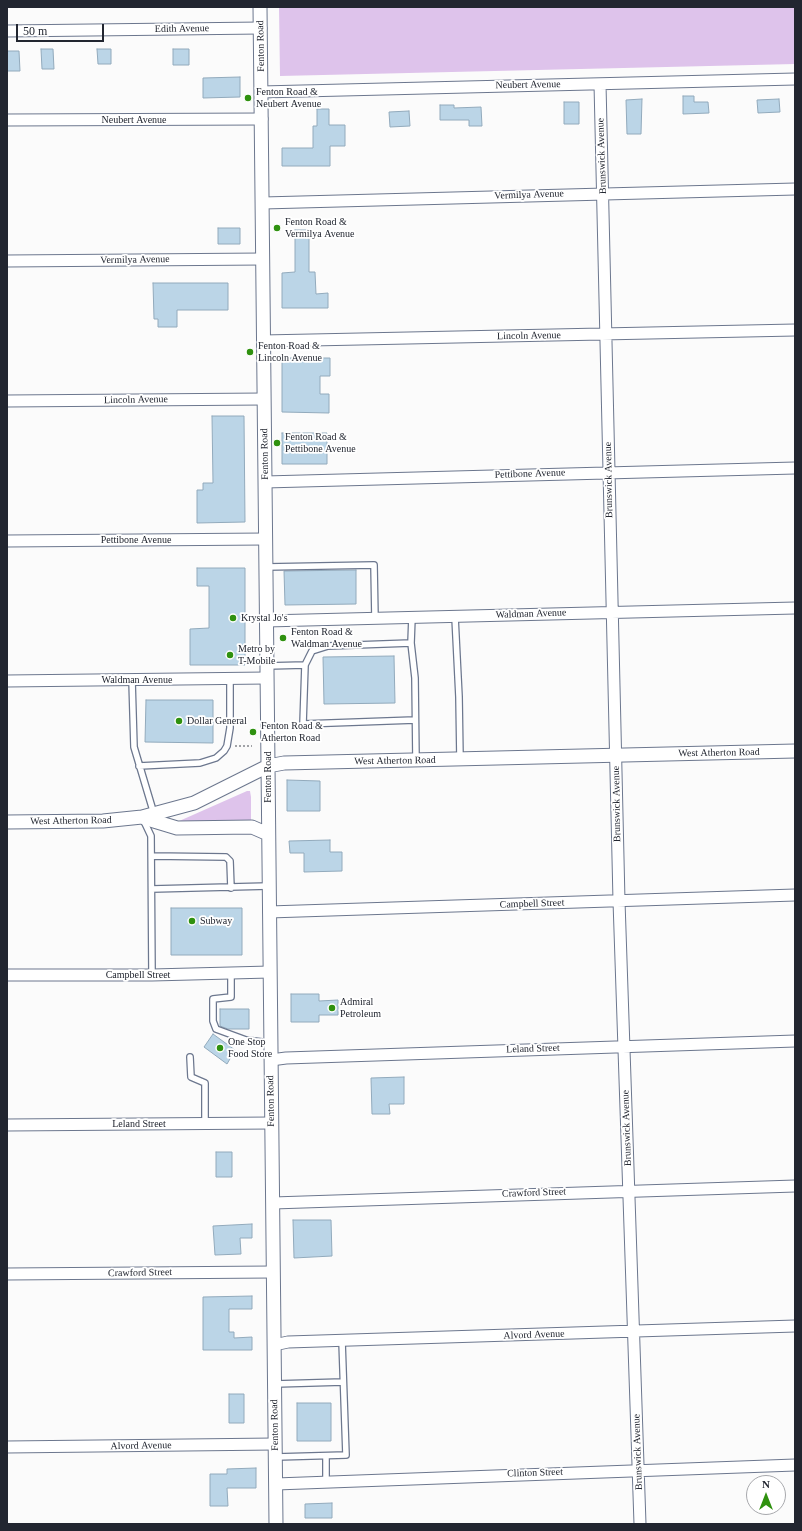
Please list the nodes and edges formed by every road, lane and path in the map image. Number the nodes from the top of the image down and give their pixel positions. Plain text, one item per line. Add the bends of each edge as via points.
1 (260, 7) edge
2 (261, 28) junction
3 (7, 31) edge
4 (795, 79) edge
5 (600, 84) junction
6 (261, 92) junction
7 (262, 119) junction
8 (7, 120) edge
9 (795, 189) edge
10 (603, 193) junction
11 (263, 203) junction
12 (263, 259) junction
13 (7, 261) edge
14 (795, 330) edge
15 (607, 334) junction
16 (263, 341) junction
17 (264, 399) junction
18 (7, 401) edge
19 (795, 468) edge
20 (609, 472) junction
21 (265, 482) junction
22 (266, 539) junction
23 (7, 541) edge
24 (266, 567) junction
25 (795, 608) edge
26 (612, 612) junction
27 (412, 617) junction
28 (455, 617) junction
29 (375, 619) junction
30 (266, 621) junction
31 (412, 643) junction
32 (305, 665) junction
33 (267, 672) junction
34 (230, 679) junction
35 (132, 680) junction
36 (7, 681) edge
37 (415, 720) junction
38 (228, 746) junction
39 (252, 746) dead end
40 (795, 751) edge
41 (616, 756) junction
42 (460, 759) junction
43 (416, 760) junction
44 (139, 766) junction
45 (268, 766) junction
46 (148, 816) junction
47 (7, 822) edge
48 (268, 834) junction
49 (152, 856) junction
50 (269, 886) junction
51 (231, 888) junction
52 (152, 889) junction
53 (795, 895) edge
54 (619, 901) junction
55 (269, 912) junction
56 (270, 972) junction
57 (231, 973) junction
58 (7, 975) edge
59 (152, 975) junction
60 (795, 1041) edge
61 (271, 1043) junction
62 (624, 1046) junction
63 (190, 1057) dead end
64 (271, 1060) junction
65 (205, 1123) junction
66 (272, 1123) junction
67 (7, 1125) edge
68 (795, 1186) edge
69 (629, 1190) junction
70 (273, 1203) junction
71 (273, 1272) junction
72 (7, 1274) edge
73 (795, 1326) edge
74 (634, 1332) junction
75 (342, 1341) junction
76 (274, 1345) junction
77 (343, 1382) junction
78 (275, 1384) junction
79 (7, 1447) edge
80 (275, 1450) junction
81 (326, 1456) junction
82 (795, 1465) edge
83 (638, 1470) junction
84 (326, 1480) junction
85 (276, 1484) junction
86 (276, 1524) edge
87 (640, 1524) edge

1 - 2 street, Fenton Road
2 - 3 street, Edith Avenue
2 - 6 street, Fenton Road
4 - 5 street, Neubert Avenue
5 - 6 street, Neubert Avenue
5 - 10 street, Brunswick Avenue
6 - 7 street, Fenton Road
7 - 8 street, Neubert Avenue
7 - 11 street, Fenton Road
9 - 10 street, Vermilya Avenue
10 - 11 street, Vermilya Avenue
10 - 15 street, Brunswick Avenue
11 - 12 street, Fenton Road
12 - 13 street, Vermilya Avenue
12 - 16 street, Fenton Road
14 - 15 street, Lincoln Avenue
15 - 16 street, Lincoln Avenue
15 - 20 street, Brunswick Avenue
16 - 17 street, Fenton Road
17 - 18 street, Lincoln Avenue
17 - 21 street, Fenton Road
19 - 20 street, Pettibone Avenue
20 - 21 street, Pettibone Avenue
20 - 26 street, Brunswick Avenue
21 - 22 street, Fenton Road
22 - 23 street, Pettibone Avenue
22 - 24 street, Fenton Road
24 - 29 lane via 374,565
24 - 30 street, Fenton Road
25 - 26 street, Waldman Avenue
26 - 28 street, Waldman Avenue
26 - 41 street, Brunswick Avenue
27 - 28 street, Waldman Avenue
27 - 29 street, Waldman Avenue
27 - 31 lane
28 - 42 lane via 460,697
29 - 30 street, Waldman Avenue
30 - 33 street, Fenton Road
31 - 32 lane via 328,646 312,651
31 - 37 lane
32 - 33 lane
32 - 37 lane via 303,724
33 - 34 street, Waldman Avenue
33 - 45 street, Fenton Road
34 - 35 street, Waldman Avenue
34 - 38 lane
35 - 36 street, Waldman Avenue
35 - 44 lane via 134,747
37 - 43 lane
38 - 39 path
38 - 44 lane via 216,758 200,763
40 - 41 street, West Atherton Road
41 - 42 street, West Atherton Road
41 - 54 street, Brunswick Avenue
42 - 43 street, West Atherton Road
43 - 45 street, West Atherton Road via 284,763
44 - 46 lane
45 - 46 street, West Atherton Road via 194,803
45 - 48 street, Fenton Road
46 - 47 street, West Atherton Road via 103,821
46 - 48 street via 177,828 252,827
46 - 49 lane
48 - 50 street, Fenton Road
49 - 51 lane via 226,857 230,861
49 - 52 lane
50 - 51 lane
50 - 55 street, Fenton Road
51 - 52 lane
52 - 59 lane
53 - 54 street, Campbell Street
54 - 55 street, Campbell Street
54 - 62 street, Brunswick Avenue
55 - 56 street, Fenton Road
56 - 57 street, Campbell Street
56 - 61 street, Fenton Road
57 - 59 street, Campbell Street
57 - 61 lane via 231,996 213,998 213,1021 216,1030 246,1040
58 - 59 street, Campbell Street
60 - 62 street, Leland Street
61 - 64 street, Fenton Road
62 - 64 street, Leland Street
62 - 69 street, Brunswick Avenue
63 - 65 lane via 191,1077 205,1083
64 - 66 street, Fenton Road
65 - 66 street, Leland Street
65 - 67 street, Leland Street
66 - 70 street, Fenton Road
68 - 69 street, Crawford Street
69 - 70 street, Crawford Street
69 - 74 street, Brunswick Avenue
70 - 71 street, Fenton Road
71 - 72 street, Crawford Street
71 - 76 street, Fenton Road
73 - 74 street, Alvord Avenue
74 - 75 street, Alvord Avenue
74 - 83 street, Brunswick Avenue
75 - 76 street, Alvord Avenue via 288,1342
75 - 77 lane
76 - 78 street, Fenton Road
77 - 78 lane
77 - 81 lane via 346,1455
78 - 80 street, Fenton Road
79 - 80 street, Alvord Avenue
80 - 81 lane
80 - 85 street, Fenton Road
81 - 84 lane
82 - 83 street, Clinton Street
83 - 84 street, Clinton Street
83 - 87 street, Brunswick Avenue
84 - 85 street, Clinton Street
85 - 86 street, Fenton Road

